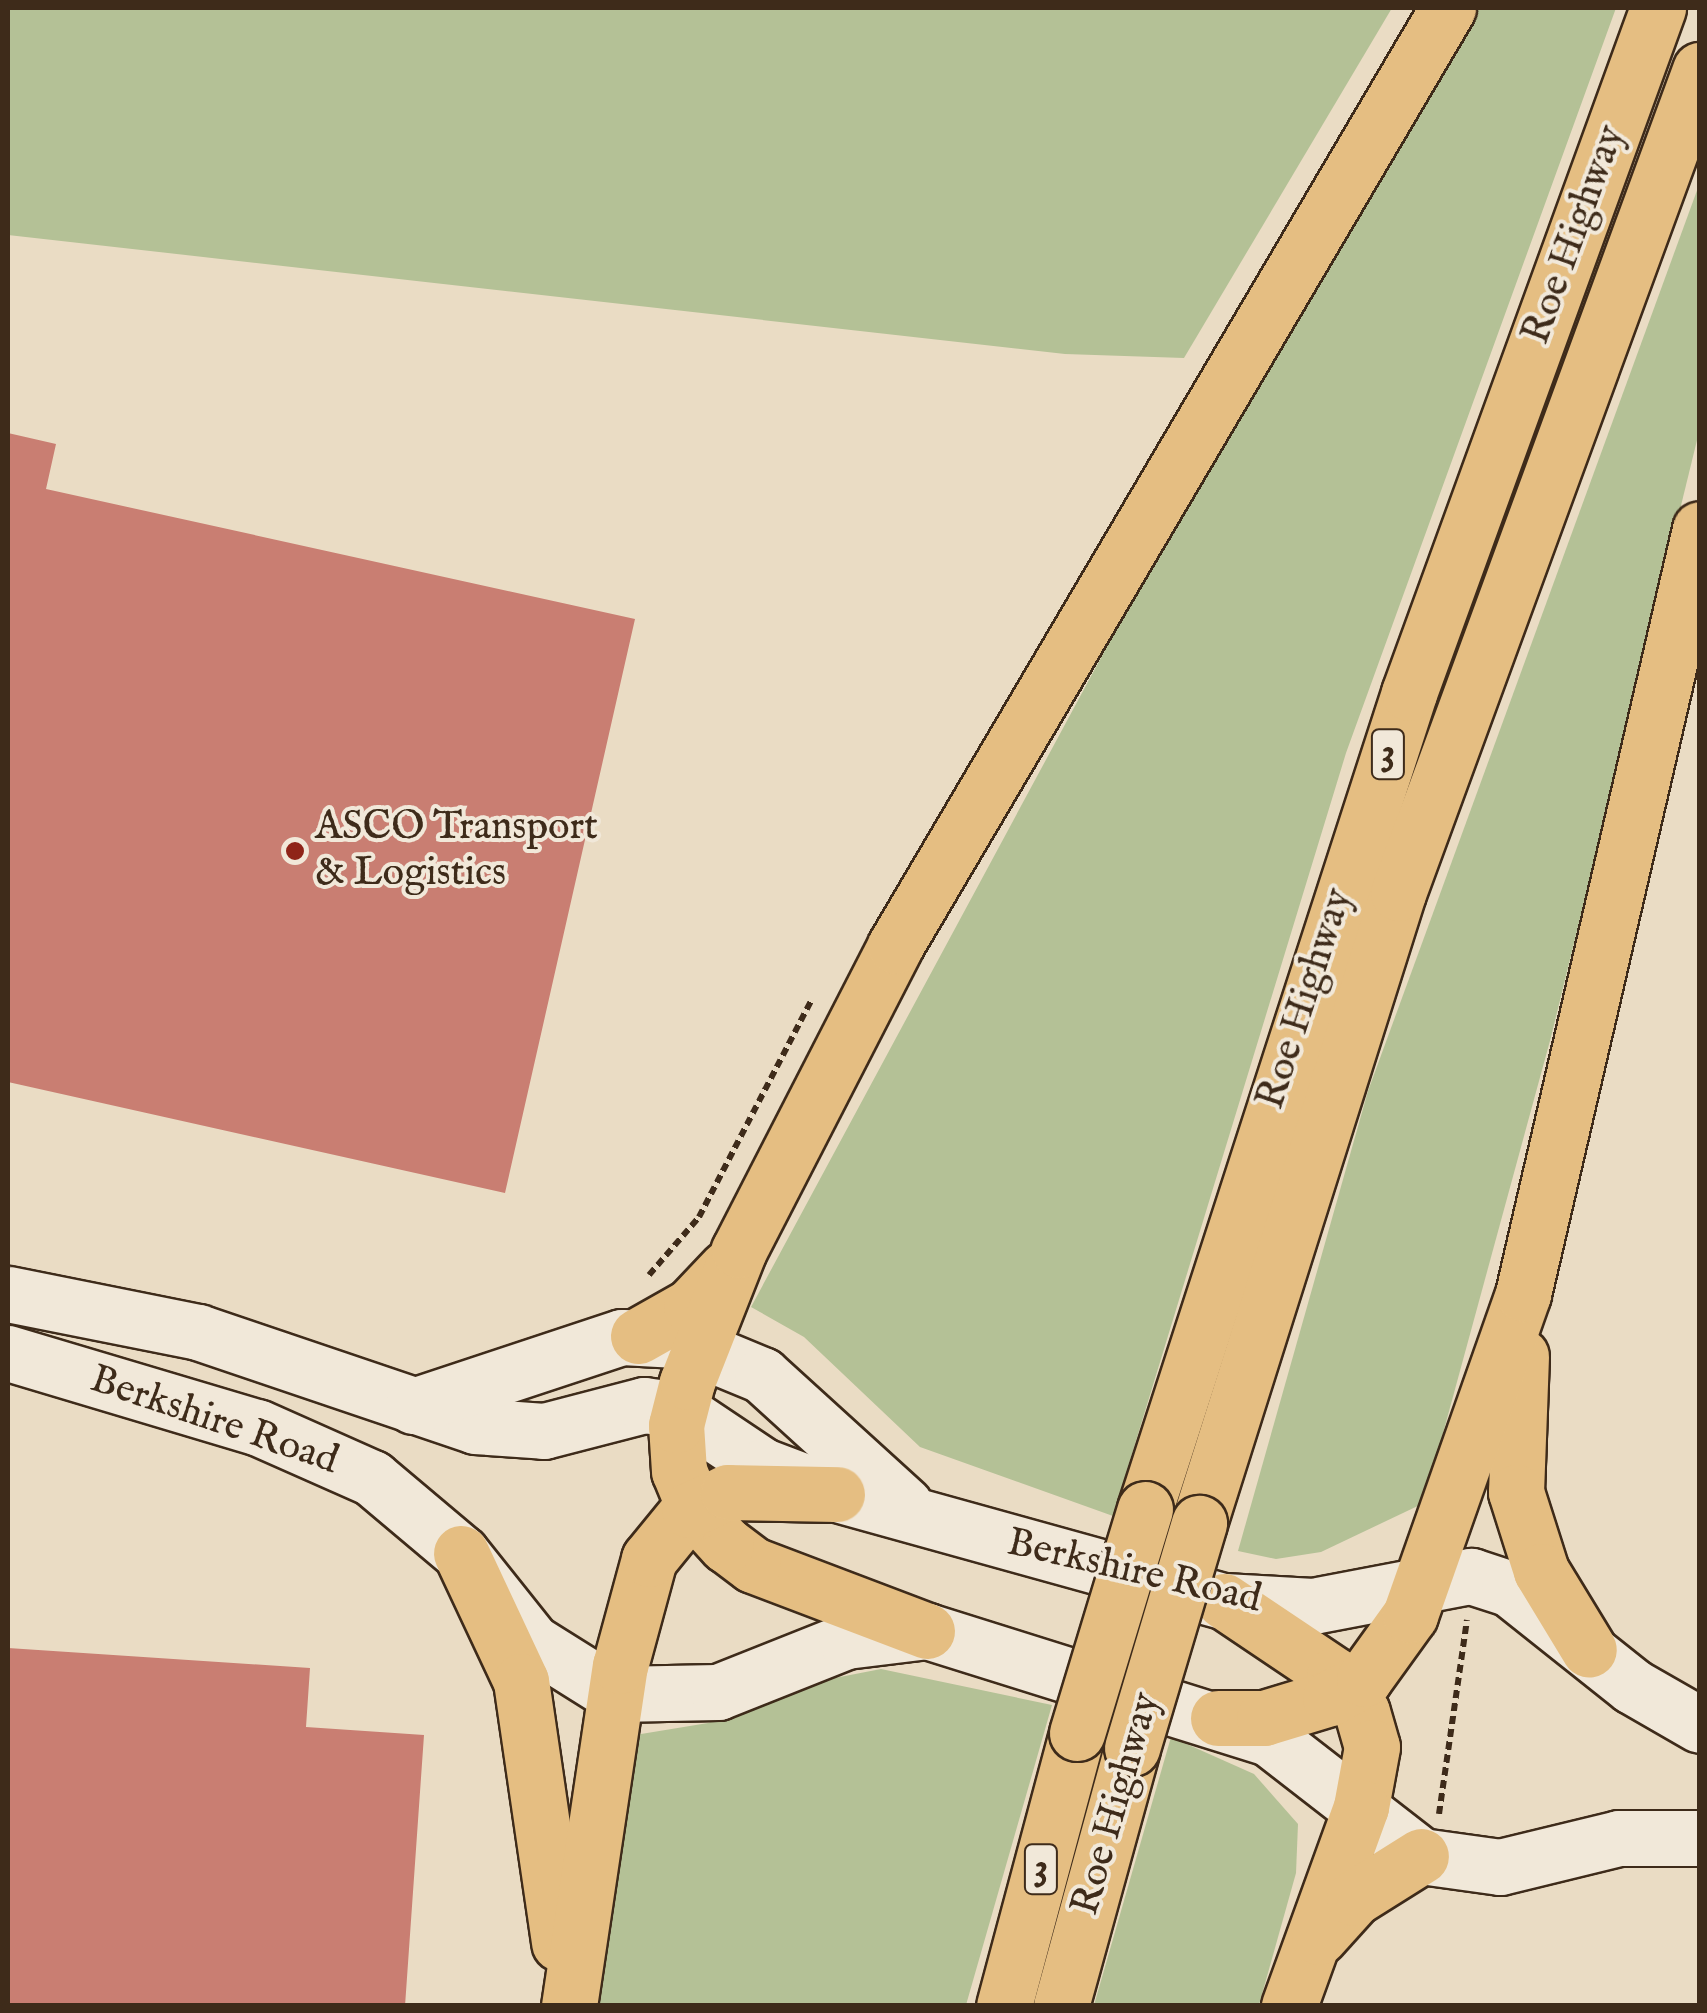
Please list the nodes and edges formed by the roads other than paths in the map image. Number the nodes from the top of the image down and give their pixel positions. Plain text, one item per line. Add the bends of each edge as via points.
1 (1448, 8) edge
2 (1658, 8) edge
3 (1700, 70) edge
4 (1700, 529) edge
5 (739, 1250) junction
6 (8, 1294) edge
7 (1523, 1294) junction
8 (638, 1336) junction
9 (702, 1346) junction
10 (8, 1354) edge
11 (413, 1406) junction
12 (680, 1410) junction
13 (837, 1494) junction
14 (694, 1507) junction
15 (940, 1526) junction
16 (460, 1552) junction
17 (1424, 1578) junction
18 (1224, 1601) junction
19 (927, 1631) junction
20 (1588, 1650) junction
21 (1346, 1689) junction
22 (615, 1694) junction
23 (1218, 1718) junction
24 (1700, 1725) edge
25 (1361, 1806) junction
26 (1430, 1835) junction
27 (1700, 1838) edge
28 (1298, 1980) edge
29 (568, 2006) edge
30 (1004, 2006) edge
31 (1061, 2006) edge

1 - 5 highway via 904,930
2 - 30 highway, Roe Highway / 3, bridge via 1409,693 1145,1509
3 - 31 highway, Roe Highway / 3, bridge via 1398,893 1199,1523
4 - 7 highway
5 - 8 highway via 691,1306
5 - 9 highway
6 - 11 main road, Berkshire Road via 198,1332
7 - 17 highway
7 - 20 highway via 1516,1492 1541,1571
8 - 9 main road, Berkshire Road
8 - 11 main road, Berkshire Road
9 - 12 highway
9 - 15 main road, Berkshire Road via 762,1376 864,1473
10 - 16 main road, Berkshire Road via 297,1442 405,1500
11 - 12 main road, Berkshire Road via 515,1432 644,1406
12 - 13 main road, Berkshire Road via 763,1466
12 - 14 highway via 679,1471
13 - 14 highway via 749,1487
13 - 15 main road, Berkshire Road
14 - 19 highway via 753,1565
14 - 22 highway via 640,1578
15 - 18 main road, Berkshire Road
16 - 22 main road, Berkshire Road via 532,1642
16 - 29 highway via 521,1681
17 - 18 main road, Berkshire Road via 1313,1606
17 - 20 main road, Berkshire Road via 1471,1576 1509,1588
17 - 21 highway via 1390,1649
18 - 21 highway
19 - 22 main road via 846,1640 718,1692
19 - 23 main road
20 - 24 main road, Berkshire Road
21 - 23 highway via 1297,1712
21 - 25 highway via 1372,1747
22 - 29 highway
23 - 25 main road via 1298,1754
25 - 26 main road
25 - 28 highway
26 - 27 main road via 1500,1867 1619,1838
26 - 28 highway via 1342,1908

